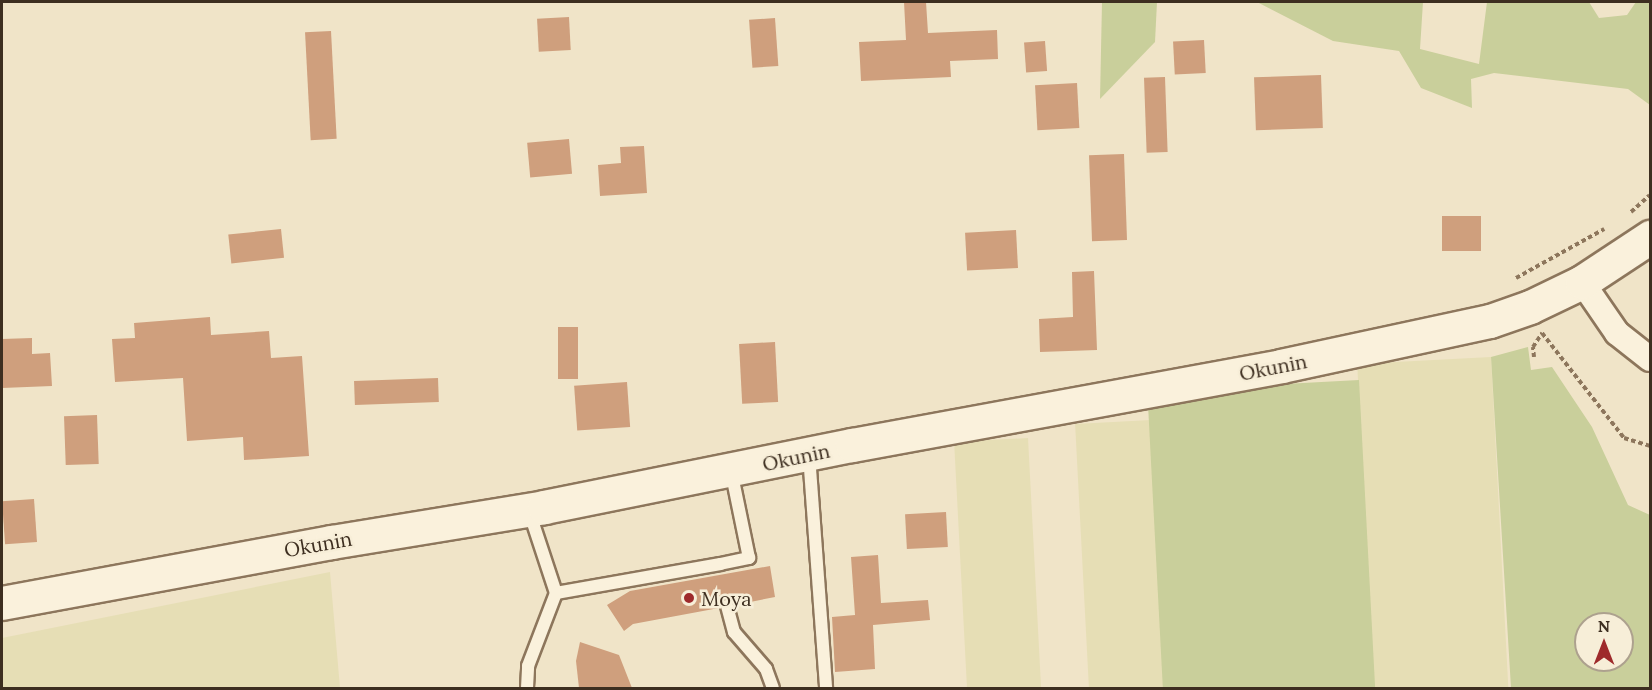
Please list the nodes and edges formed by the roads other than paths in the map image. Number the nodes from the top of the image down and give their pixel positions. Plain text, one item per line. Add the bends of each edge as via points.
1 (1650, 237) edge
2 (1582, 282) junction
3 (1650, 359) edge
4 (809, 454) junction
5 (731, 470) junction
6 (528, 510) junction
7 (556, 593) junction
8 (2, 603) edge
9 (727, 606) dead end
10 (527, 688) edge
11 (774, 688) edge
12 (826, 688) edge

1 - 2 main road, Okunin
2 - 3 street via 1617,333
2 - 4 main road, Okunin via 1530,308 1490,321 1281,366
4 - 5 main road, Okunin
4 - 12 lane
5 - 6 main road, Okunin
5 - 7 lane via 749,558 721,569
6 - 7 lane
6 - 8 main road, Okunin
7 - 10 lane via 528,666
9 - 11 lane via 734,632 766,669

